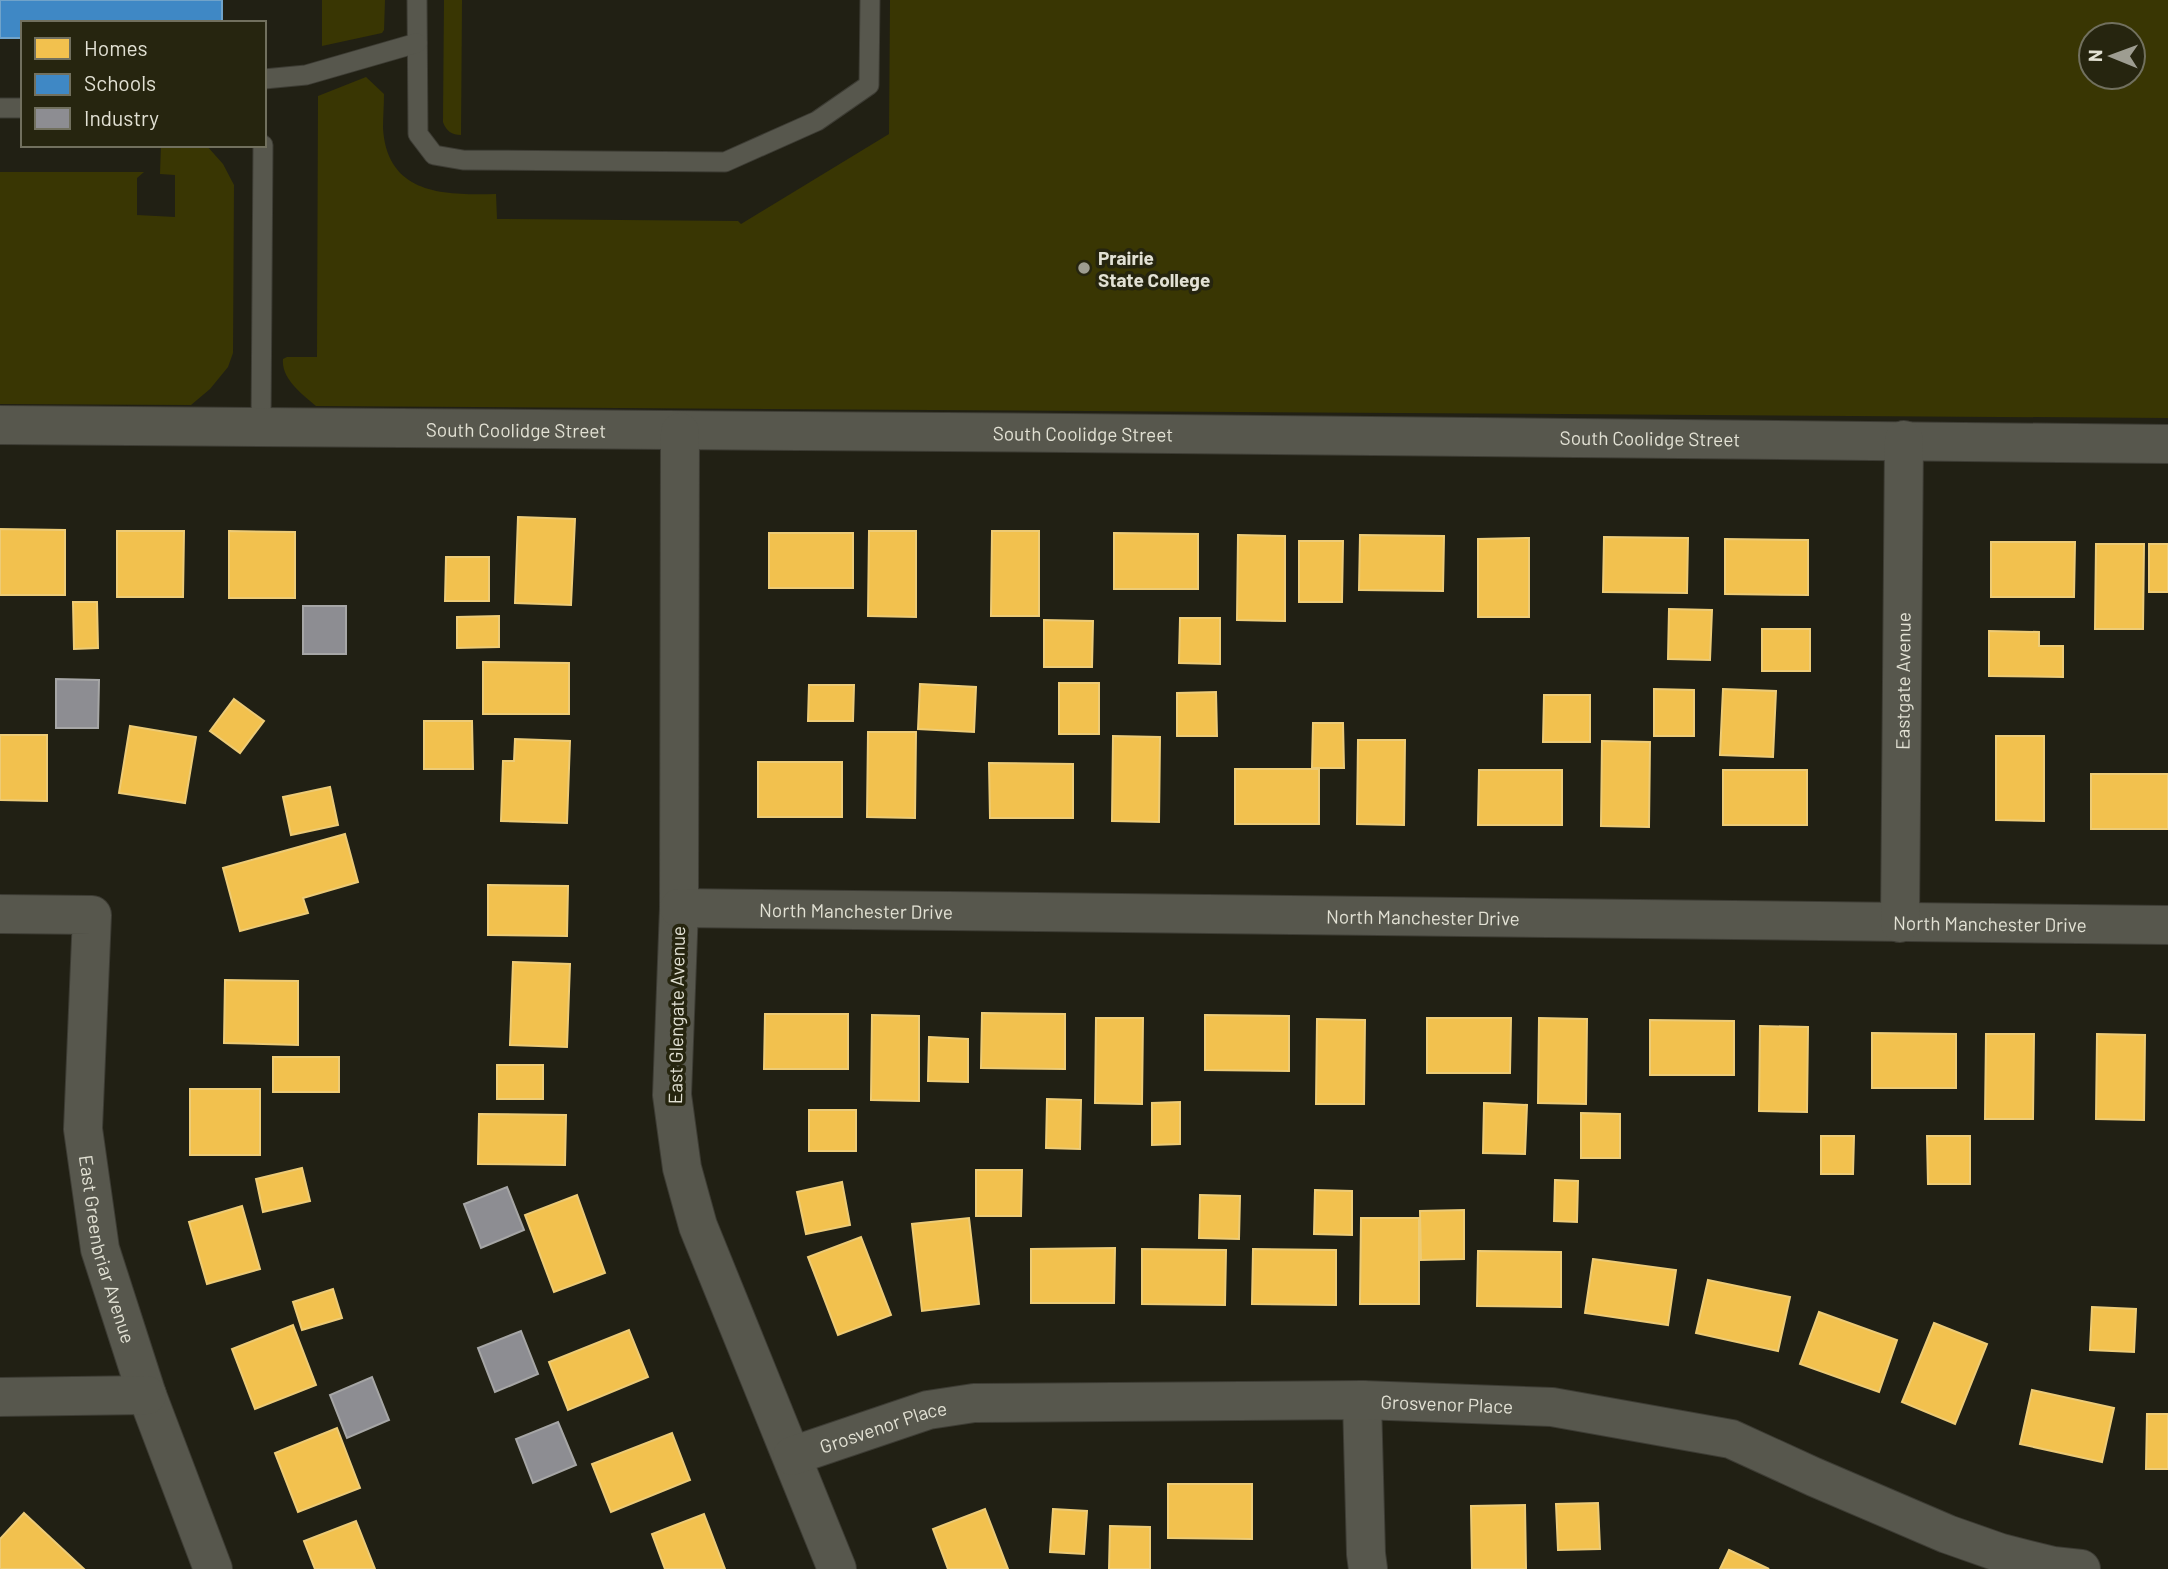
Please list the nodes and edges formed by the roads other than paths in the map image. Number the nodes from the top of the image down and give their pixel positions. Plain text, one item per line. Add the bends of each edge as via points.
1 (417, 0) edge
2 (870, 0) edge
3 (417, 43) junction
4 (266, 79) edge
5 (0, 108) edge
6 (21, 108) edge
7 (263, 147) edge
8 (0, 425) edge
9 (261, 427) junction
10 (680, 432) junction
11 (1904, 440) junction
12 (2168, 444) edge
13 (679, 908) junction
14 (0, 914) edge
15 (1900, 923) junction
16 (2168, 925) edge
17 (147, 1395) junction
18 (0, 1397) edge
19 (1362, 1399) junction
20 (792, 1456) junction
21 (213, 1569) edge
22 (838, 1569) edge
23 (1368, 1569) edge
24 (2081, 1569) edge

1 - 3 lane
2 - 3 lane via 869,85 817,121 726,162 514,162 434,155 418,134
3 - 4 lane via 306,75
5 - 6 lane
7 - 9 lane
8 - 9 street, South Coolidge Street
9 - 10 street, South Coolidge Street
10 - 11 street, South Coolidge Street
10 - 13 street, East Glengate Avenue
11 - 12 street, South Coolidge Street
11 - 15 street, Eastgate Avenue
13 - 15 street, North Manchester Drive
13 - 20 street, East Glengate Avenue via 672,1096 682,1168 698,1226
14 - 17 street, East Greenbriar Avenue via 92,915 83,1129 100,1248
15 - 16 street, North Manchester Drive
17 - 18 street
17 - 21 street, East Greenbriar Avenue
19 - 20 street, Grosvenor Place via 974,1403 928,1410
19 - 23 street
19 - 24 street, Grosvenor Place via 1552,1407 1731,1439 1947,1534 2001,1553
20 - 22 street, East Glengate Avenue

